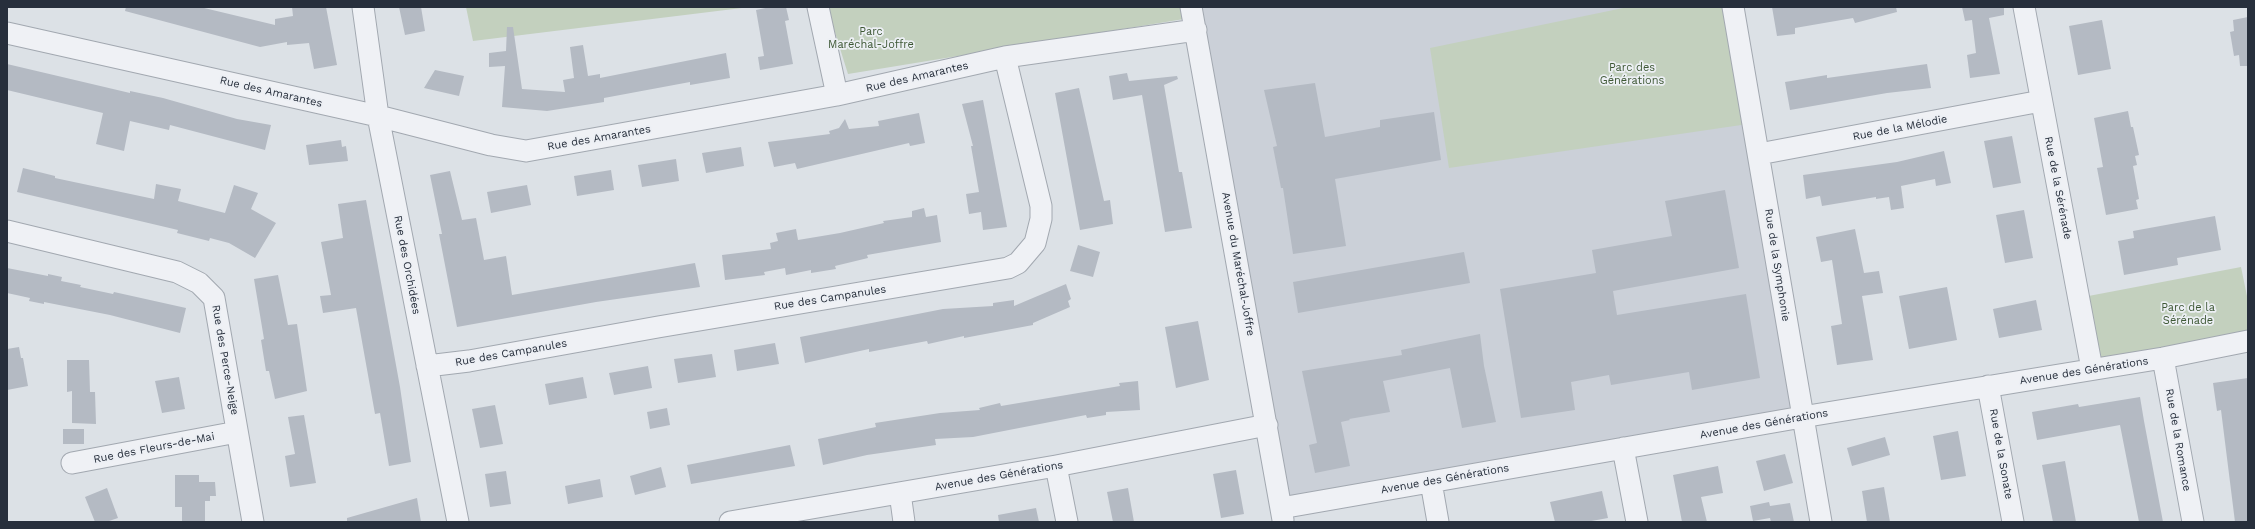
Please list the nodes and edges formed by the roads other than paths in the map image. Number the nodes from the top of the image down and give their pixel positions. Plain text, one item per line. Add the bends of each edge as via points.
1 (363, 7) edge
2 (818, 7) edge
3 (1191, 7) edge
4 (1733, 7) edge
5 (2024, 7) edge
6 (1196, 30) junction
7 (7, 33) edge
8 (1006, 57) junction
9 (836, 95) junction
10 (2041, 101) junction
11 (378, 116) junction
12 (1759, 154) junction
13 (7, 231) edge
14 (2248, 340) edge
15 (2163, 358) junction
16 (427, 366) junction
17 (2092, 369) junction
18 (1988, 386) junction
19 (1802, 417) junction
20 (1267, 425) junction
21 (237, 432) junction
22 (1623, 448) junction
23 (72, 463) dead end
24 (1056, 466) junction
25 (1431, 482) junction
26 (900, 493) junction
27 (1282, 515) edge
28 (253, 522) edge
29 (458, 522) edge
30 (730, 522) edge
31 (904, 522) edge
32 (1067, 522) edge
33 (1438, 522) edge
34 (1637, 522) edge
35 (1821, 522) edge
36 (2013, 522) edge
37 (2193, 522) edge

1 - 11 street, Rue des Orchidées
2 - 9 street
3 - 6 street, Avenue du Maréchal-Joffre
4 - 12 street, Rue de la Symphonie
5 - 10 street, Rue de la Sérénade
6 - 8 street, Rue des Amarantes
6 - 20 street, Avenue du Maréchal-Joffre
7 - 11 street, Rue des Amarantes
8 - 9 street, Rue des Amarantes
8 - 16 street, Rue des Campanules via 1041,206 1041,219 1035,243 1018,263 1008,268 658,327 469,362
9 - 11 street, Rue des Amarantes via 526,151 491,145
10 - 12 street, Rue de la Mélodie
10 - 17 street, Rue de la Sérénade
11 - 16 street, Rue des Orchidées
12 - 19 street, Rue de la Symphonie
13 - 21 street, Rue des Perce-Neige via 177,272 199,283 214,298
14 - 15 street, Avenue des Générations
15 - 17 street, Avenue des Générations
15 - 37 street, Rue de la Romance
16 - 29 street, Rue des Orchidées
17 - 18 street, Avenue des Générations
18 - 19 street, Avenue des Générations
18 - 36 street, Rue de la Sonate
19 - 22 street, Avenue des Générations
19 - 35 street, Rue de la Symphonie
20 - 24 street, Avenue des Générations
20 - 27 street, Avenue du Maréchal-Joffre
21 - 23 street, Rue des Fleurs-de-Mai
21 - 28 street, Rue des Perce-Neige
22 - 25 street, Avenue des Générations
22 - 34 street
24 - 26 street, Avenue des Générations
24 - 32 street
25 - 27 street, Avenue des Générations
25 - 33 street
26 - 30 street, Avenue des Générations
26 - 31 street

